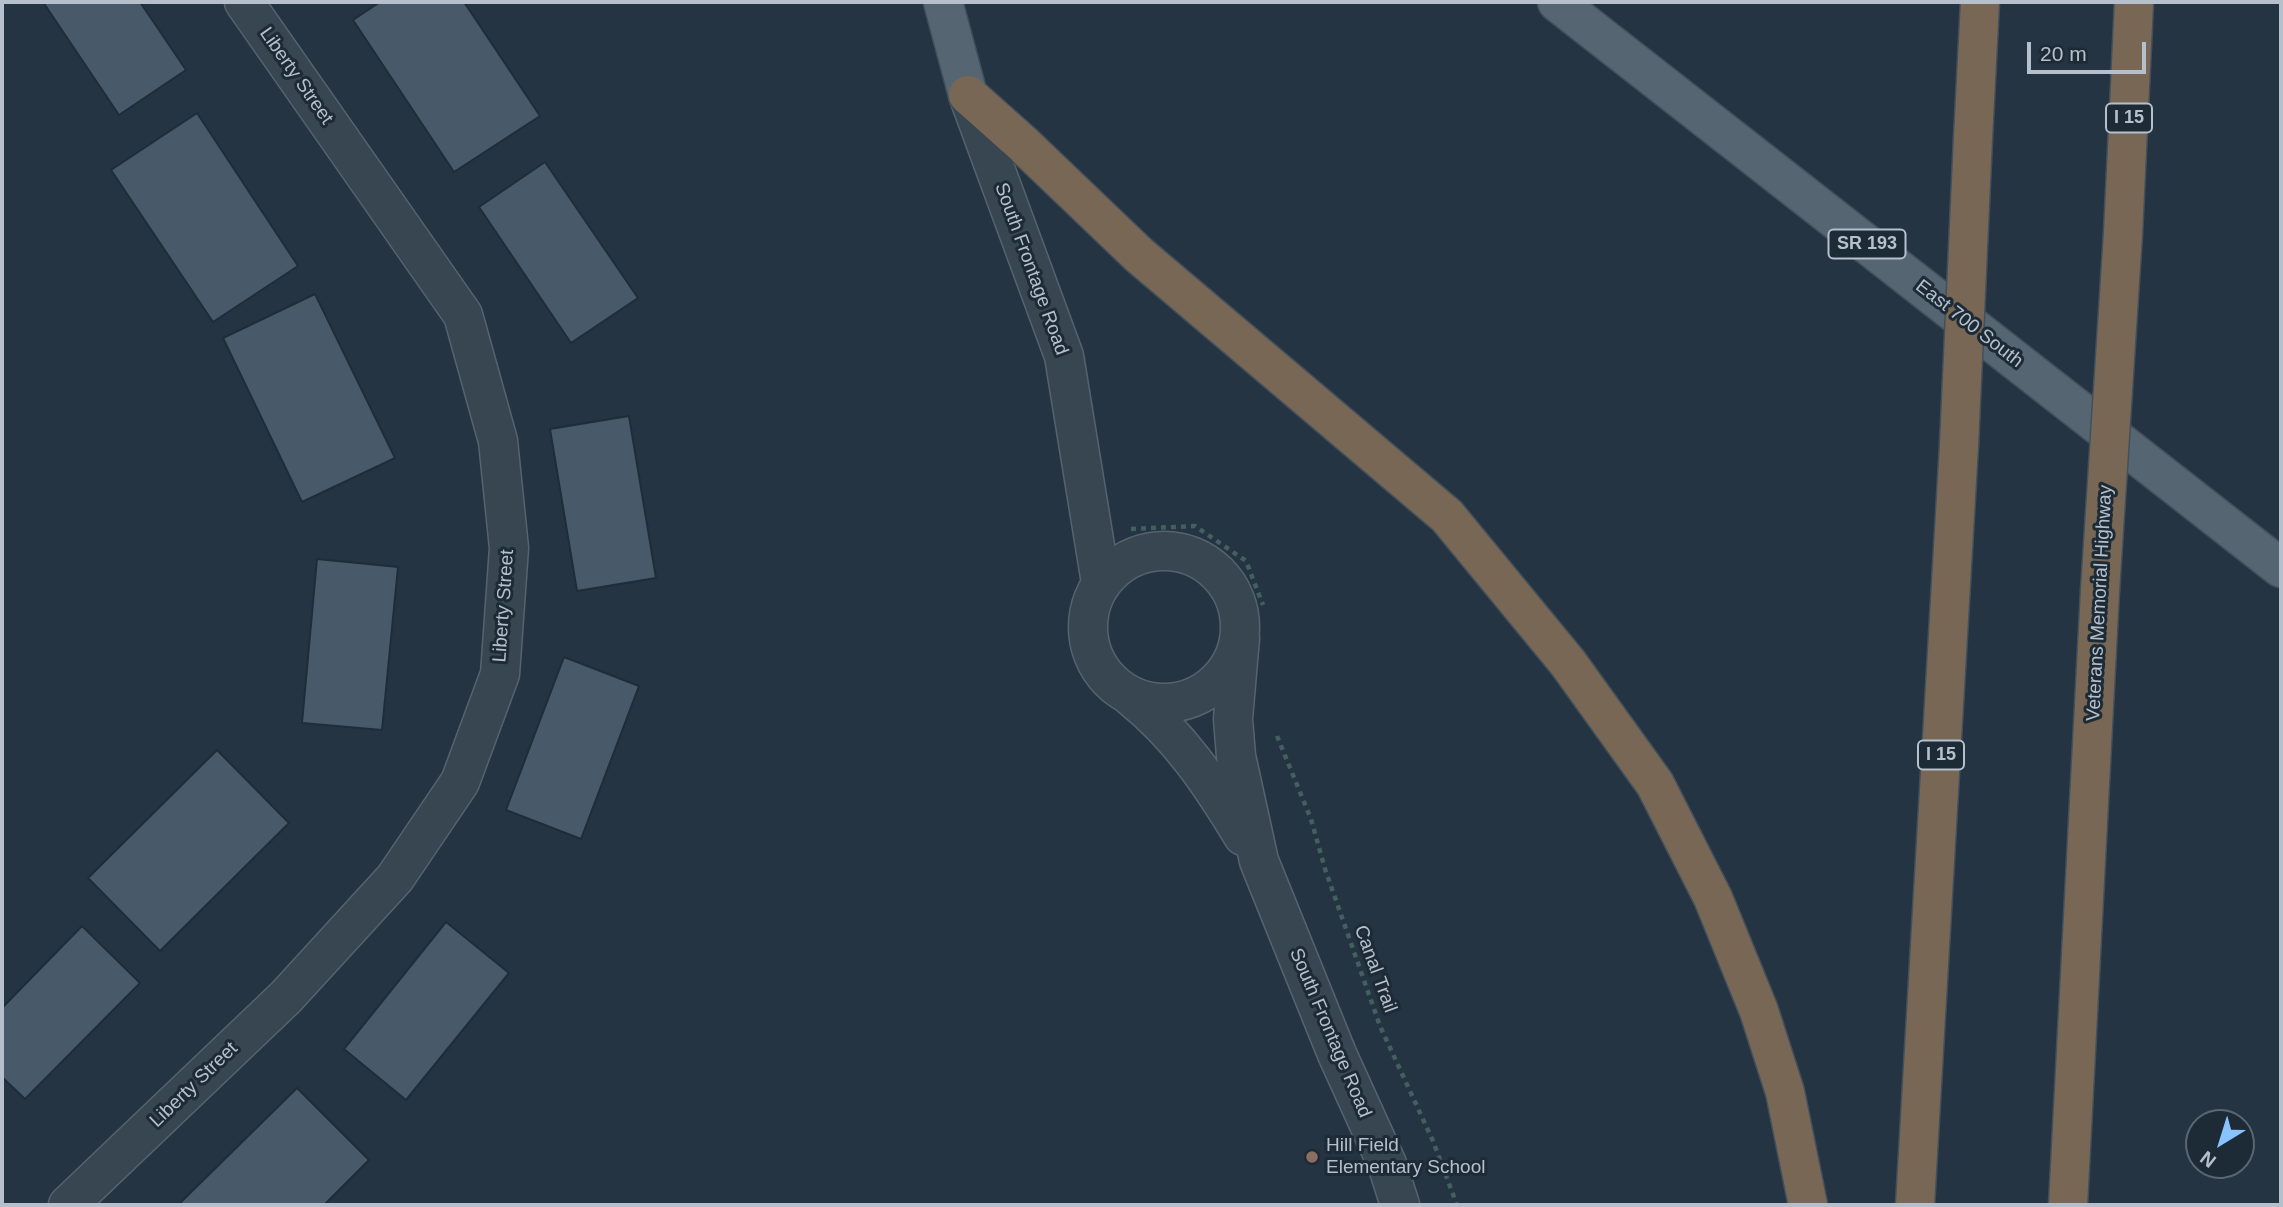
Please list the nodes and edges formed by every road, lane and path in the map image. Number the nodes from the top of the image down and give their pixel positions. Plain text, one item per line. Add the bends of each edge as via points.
1 (244, 2) edge
2 (943, 2) edge
3 (1557, 2) edge
4 (1980, 2) edge
5 (2134, 2) edge
6 (968, 95) junction
7 (2281, 568) edge
8 (1101, 583) junction
9 (1240, 638) junction
10 (1126, 694) junction
11 (1278, 738) dead end
12 (1259, 861) junction
13 (68, 1205) edge
14 (1400, 1205) edge
15 (1457, 1205) edge
16 (1808, 1205) edge
17 (1915, 1205) edge
18 (2068, 1205) edge

1 - 13 street, Liberty Street via 463,315 498,441 509,548 500,674 460,782 395,878 286,997
2 - 6 main road, South Frontage Road
3 - 7 main road, East 700 South / SR 193
4 - 17 highway, I 15, bridge
5 - 18 highway, Veterans Memorial Highway / I 15, bridge
6 - 8 street, South Frontage Road via 1064,356
6 - 16 highway via 1139,255 1447,516 1568,663 1655,784 1713,898 1759,1011 1785,1092
8 - 9 street, South Frontage Road via 1119,565 1142,554 1168,550 1193,556 1215,570 1231,591 1240,614
8 - 10 street, South Frontage Road via 1090,607 1088,632 1094,657 1107,678
9 - 10 street, South Frontage Road via 1232,662 1218,682 1198,696 1175,703 1150,702
9 - 12 street, South Frontage Road via 1233,719 1236,756
10 - 12 street, South Frontage Road via 1181,744
11 - 15 path, Canal Trail via 1311,819 1380,1026
12 - 14 street, South Frontage Road via 1387,1164

